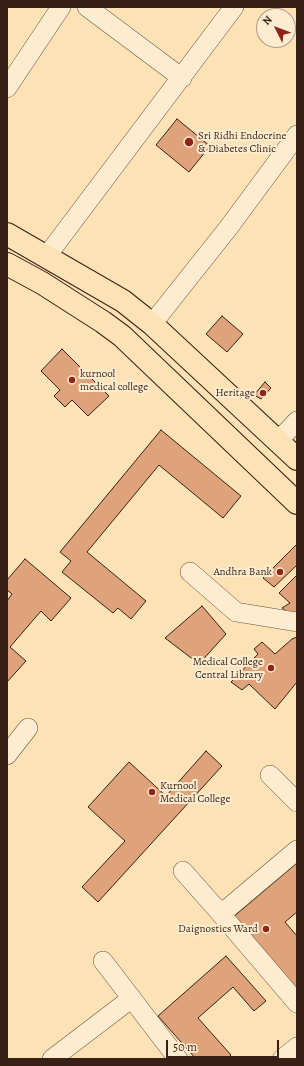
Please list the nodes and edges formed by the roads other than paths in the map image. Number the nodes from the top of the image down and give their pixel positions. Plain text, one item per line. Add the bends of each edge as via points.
1 (61, 7) edge
2 (87, 7) edge
3 (234, 7) edge
4 (182, 78) junction
5 (7, 88) edge
6 (297, 135) edge
7 (7, 234) edge
8 (46, 257) junction
9 (7, 264) edge
10 (33, 278) junction
11 (152, 324) junction
12 (297, 421) edge
13 (278, 441) junction
14 (297, 459) edge
15 (297, 503) edge
16 (190, 572) dead end
17 (297, 622) edge
18 (28, 728) dead end
19 (7, 755) edge
20 (270, 775) dead end
21 (297, 802) edge
22 (297, 850) edge
23 (183, 872) dead end
24 (221, 914) junction
25 (103, 961) dead end
26 (132, 998) junction
27 (297, 1003) edge
28 (297, 1047) edge
29 (52, 1059) edge
30 (178, 1059) edge
31 (282, 1059) edge

1 - 5 street
2 - 4 street
3 - 4 street
4 - 8 street
6 - 11 street via 229,227
7 - 8 main road
8 - 10 main road
8 - 11 main road via 122,301
9 - 10 main road
10 - 15 main road via 122,336
11 - 13 main road
12 - 13 street
13 - 14 main road
16 - 17 street via 236,612
18 - 19 street
20 - 21 street
22 - 24 street
23 - 24 street
24 - 27 street
25 - 26 street
26 - 29 street
26 - 30 street
28 - 31 street

